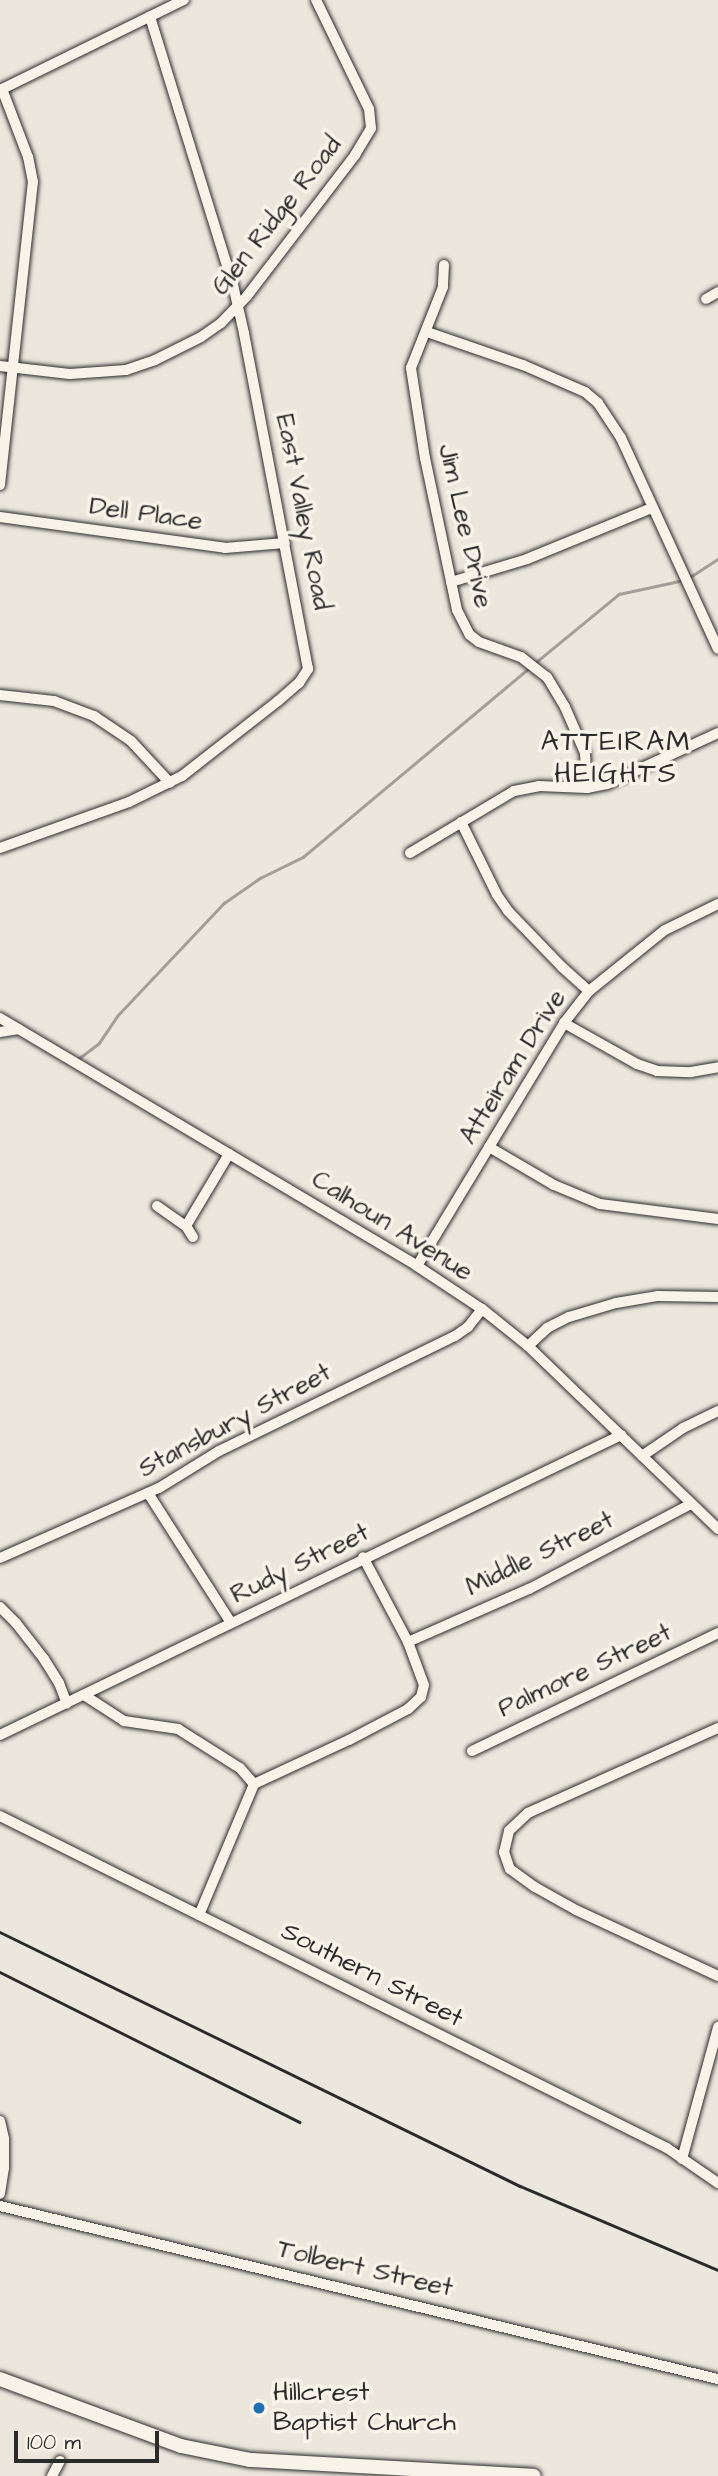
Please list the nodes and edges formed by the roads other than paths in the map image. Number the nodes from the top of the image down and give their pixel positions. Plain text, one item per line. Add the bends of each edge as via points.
1 (184, 0) edge
2 (316, 0) edge
3 (150, 17) junction
4 (1, 89) edge
5 (444, 265) dead end
6 (718, 292) edge
7 (706, 299) dead end
8 (238, 306) junction
9 (427, 332) junction
10 (0, 366) edge
11 (13, 367) junction
12 (0, 485) edge
13 (652, 508) junction
14 (0, 517) edge
15 (285, 543) junction
16 (451, 582) junction
17 (718, 649) edge
18 (0, 695) edge
19 (718, 733) edge
20 (170, 783) junction
21 (587, 788) junction
22 (461, 822) junction
23 (0, 848) edge
24 (410, 853) dead end
25 (718, 904) edge
26 (589, 990) junction
27 (0, 1018) edge
28 (564, 1023) junction
29 (19, 1029) junction
30 (0, 1032) edge
31 (718, 1067) edge
32 (489, 1147) junction
33 (229, 1154) junction
34 (157, 1206) dead end
35 (718, 1219) edge
36 (186, 1226) junction
37 (193, 1237) dead end
38 (417, 1266) junction
39 (718, 1297) edge
40 (482, 1309) junction
41 (528, 1346) junction
42 (718, 1411) edge
43 (621, 1435) junction
44 (642, 1456) junction
45 (148, 1493) junction
46 (691, 1504) junction
47 (718, 1529) edge
48 (363, 1557) junction
49 (0, 1558) edge
50 (0, 1607) edge
51 (231, 1623) junction
52 (718, 1633) edge
53 (408, 1642) junction
54 (84, 1695) junction
55 (67, 1704) junction
56 (718, 1728) edge
57 (0, 1735) edge
58 (472, 1751) dead end
59 (254, 1784) junction
60 (0, 1816) edge
61 (199, 1914) junction
62 (718, 1976) edge
63 (718, 2027) edge
64 (0, 2121) edge
65 (682, 2159) junction
66 (718, 2183) edge
67 (0, 2194) edge
68 (0, 2206) edge
69 (0, 2379) edge
70 (718, 2379) edge
71 (60, 2461) dead end
72 (299, 2469) edge
73 (505, 2474) edge
74 (52, 2476) edge
75 (534, 2476) edge

1 - 3 street
2 - 8 street, Glen Ridge Road via 369,109 371,128 306,221
3 - 4 street
3 - 8 street, East Valley Road
4 - 11 street via 33,182
5 - 9 street, Jim Lee Drive via 443,287
6 - 7 street
8 - 11 street, Glen Ridge Road via 201,337 126,370 70,374
8 - 15 street, East Valley Road
9 - 13 street via 585,392 612,423
9 - 16 street, Jim Lee Drive via 411,368
10 - 11 street, Glen Ridge Road
11 - 12 street
13 - 16 street via 527,559
13 - 17 street
14 - 15 street, Dell Place via 225,548
15 - 20 street, East Valley Road via 308,662 306,675
16 - 21 street, Jim Lee Drive via 457,610 470,635 530,662 559,694 585,753
18 - 20 street via 54,701 94,716 131,741
19 - 21 street via 621,779
20 - 23 street, East Valley Road
21 - 22 street via 525,788
22 - 24 street
22 - 26 street via 508,911
25 - 26 street, Atteiram Drive via 666,930
26 - 28 street, Atteiram Drive
27 - 29 street, Calhoun Avenue
28 - 31 street via 657,1071
28 - 32 street, Atteiram Drive
29 - 30 street
29 - 33 street, Calhoun Avenue
32 - 35 street via 554,1185 600,1204
32 - 38 street, Atteiram Drive
33 - 36 street
33 - 38 street, Calhoun Avenue
34 - 36 street
36 - 37 street
38 - 40 street, Calhoun Avenue
39 - 41 street via 658,1296 616,1303 569,1317 547,1328
40 - 41 street, Calhoun Avenue
40 - 45 street, Stansbury Street via 454,1336 219,1451
41 - 43 street, Calhoun Avenue
42 - 44 street
43 - 44 street, Calhoun Avenue
43 - 48 street, Rudy Street
44 - 46 street, Calhoun Avenue
45 - 49 street, Stansbury Street
45 - 51 street
46 - 47 street, Calhoun Avenue
46 - 53 street, Middle Street via 529,1589
48 - 51 street, Rudy Street
48 - 53 street
50 - 55 street via 44,1659
51 - 54 street, Rudy Street
52 - 58 street, Palmore Street
53 - 59 street via 424,1685 421,1697 408,1709
54 - 55 street, Rudy Street
54 - 59 street via 124,1721 178,1730 240,1768
55 - 57 street, Rudy Street
56 - 62 street via 537,1807 516,1821 504,1852 510,1869 535,1887
59 - 61 street
60 - 61 street, Southern Street
61 - 65 street, Southern Street
63 - 65 street
64 - 67 street via 4,2168
65 - 66 street, Southern Street
68 - 70 street, Tolbert Street
69 - 72 main road via 181,2446
71 - 74 street
72 - 73 main road
73 - 75 main road

